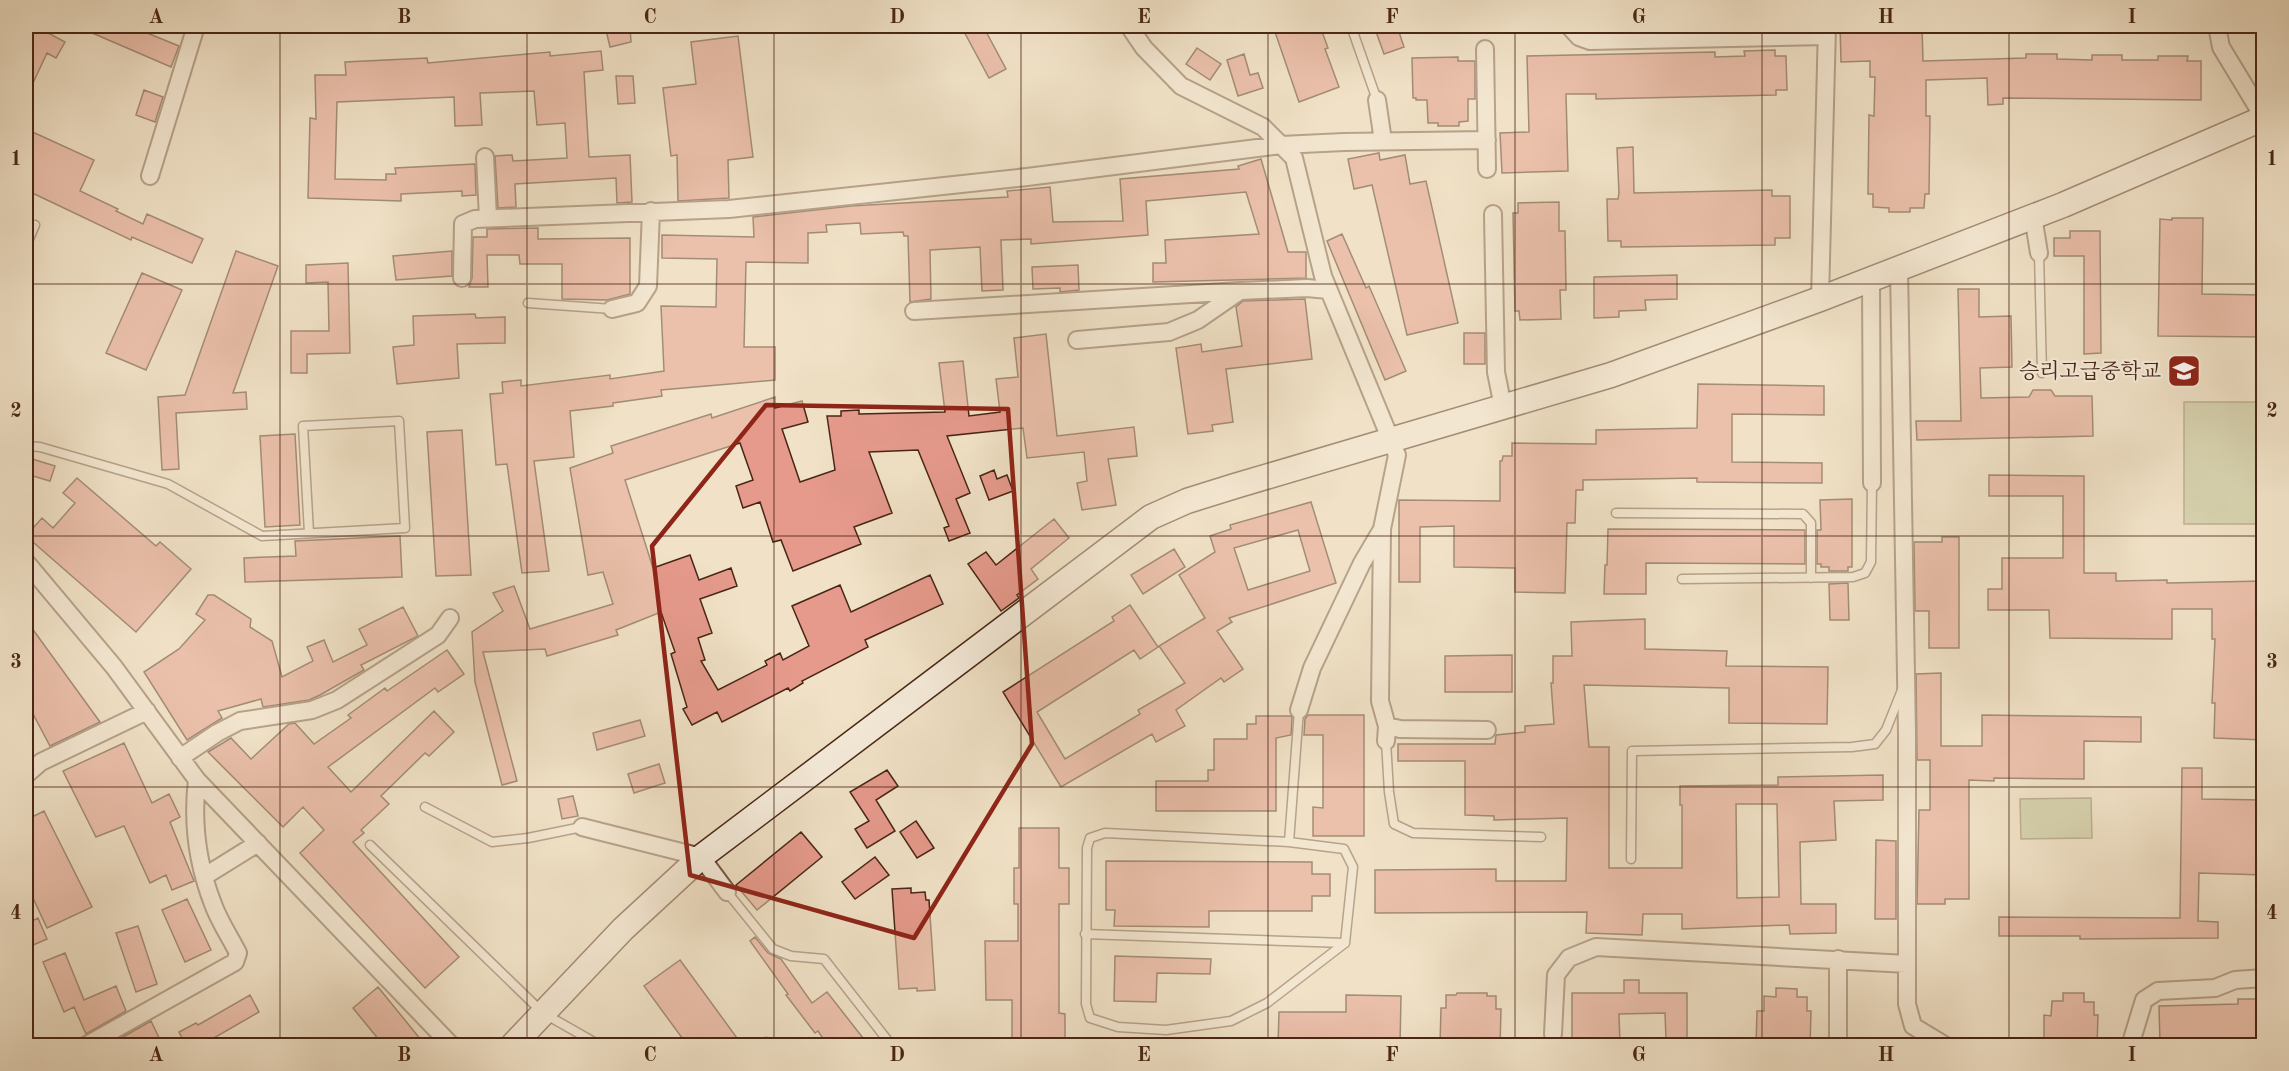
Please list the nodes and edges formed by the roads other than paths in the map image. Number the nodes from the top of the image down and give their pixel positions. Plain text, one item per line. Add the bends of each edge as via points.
1 (196, 26) edge
2 (1129, 26) edge
3 (1351, 26) edge
4 (1569, 26) edge
5 (2217, 26) edge
6 (1826, 31) edge
7 (1485, 50) dead end
8 (1377, 100) joint
9 (2264, 118) edge
10 (1487, 140) junction
11 (1383, 141) junction
12 (1281, 146) junction
13 (485, 156) dead end
14 (1487, 169) dead end
15 (150, 176) dead end
16 (651, 211) junction
17 (1493, 214) dead end
18 (2033, 216) junction
19 (488, 218) junction
20 (34, 225) dead end
21 (26, 246) edge
22 (2039, 253) joint
23 (1899, 268) junction
24 (462, 278) dead end
25 (1871, 279) junction
26 (1328, 290) junction
27 (1240, 291) junction
28 (1820, 299) junction
29 (528, 303) dead end
30 (612, 309) joint
31 (914, 311) dead end
32 (1077, 340) dead end
33 (2042, 373) dead end
34 (1503, 407) junction
35 (1391, 440) junction
36 (26, 446) edge
37 (1872, 483) joint
38 (1616, 513) dead end
39 (1382, 529) junction
40 (309, 533) junction
41 (26, 562) edge
42 (1811, 578) junction
43 (1682, 579) dead end
44 (450, 618) dead end
45 (1906, 679) junction
46 (147, 711) junction
47 (1299, 711) joint
48 (1487, 730) dead end
49 (1386, 733) junction
50 (180, 758) junction
51 (26, 775) edge
52 (197, 780) junction
53 (424, 807) dead end
54 (582, 827) joint
55 (1541, 837) dead end
56 (1288, 842) junction
57 (258, 843) junction
58 (370, 845) dead end
59 (701, 857) junction
60 (1631, 859) dead end
61 (205, 876) junction
62 (727, 892) joint
63 (1085, 934) junction
64 (1345, 943) junction
65 (1838, 959) junction
66 (1907, 964) junction
67 (2264, 978) edge
68 (543, 1013) junction
69 (1552, 1034) dead end
70 (85, 1046) edge
71 (452, 1046) edge
72 (512, 1046) edge
73 (601, 1046) edge
74 (761, 1046) edge
75 (777, 1046) edge
76 (892, 1046) edge
77 (1838, 1046) edge
78 (1946, 1046) edge
79 (2130, 1046) edge

1 - 15 street
2 - 12 street via 1144,48 1181,86 1263,127
3 - 8 lane
4 - 6 street via 1579,37 1590,41
5 - 9 street via 2220,47
6 - 28 street
7 - 10 street
8 - 11 street
9 - 18 main road
10 - 11 street
10 - 14 street
11 - 12 street
12 - 16 street via 741,207
12 - 26 street via 1294,158
13 - 19 street
16 - 19 street
16 - 30 street via 648,286 638,303
17 - 34 street via 1496,372
18 - 22 street
18 - 23 main road
19 - 24 street via 463,225
20 - 21 lane
22 - 33 lane
23 - 25 main road
23 - 45 street
25 - 28 main road
25 - 37 street
26 - 27 street
26 - 35 street
27 - 31 street
27 - 32 street via 1198,320 1169,332
28 - 34 main road via 1611,375
29 - 30 lane
34 - 35 main road
35 - 39 street via 1397,455
35 - 59 main road via 1187,501 1151,517
36 - 40 lane via 168,484 262,536
37 - 42 lane via 1873,544 1865,573
38 - 42 lane via 1803,514 1811,523
39 - 47 street via 1312,669
39 - 49 street via 1380,701
40 - 40 lane via 405,528 399,421 303,426
41 - 46 street
42 - 43 lane
44 - 50 street via 438,635 337,700 312,710 240,721
45 - 60 lane via 1886,730 1875,744 1632,751
45 - 66 street
46 - 50 street
46 - 51 street via 41,762
47 - 56 lane
48 - 49 street via 1400,729
49 - 55 lane via 1394,824 1413,832
50 - 52 street
52 - 57 street
52 - 61 street via 193,810
53 - 54 lane via 492,842
54 - 59 street
56 - 63 lane via 1105,833 1090,838
56 - 64 lane via 1344,849 1353,867
57 - 61 street
57 - 71 street
58 - 68 lane
59 - 62 street
59 - 68 main road via 623,929
61 - 70 street via 213,904 238,954 235,962
62 - 76 lane via 773,949 790,956 824,959
63 - 64 lane
63 - 64 lane via 1086,1004 1090,1018 1118,1027 1166,1030 1231,1021 1267,1004
65 - 66 street
65 - 69 street via 1596,947 1569,958 1556,975
65 - 77 street
66 - 78 street via 1907,1004 1913,1026
67 - 79 street via 2235,980 2215,988 2158,991 2144,1000
68 - 72 main road
68 - 73 lane
74 - 75 lane via 766,1042

